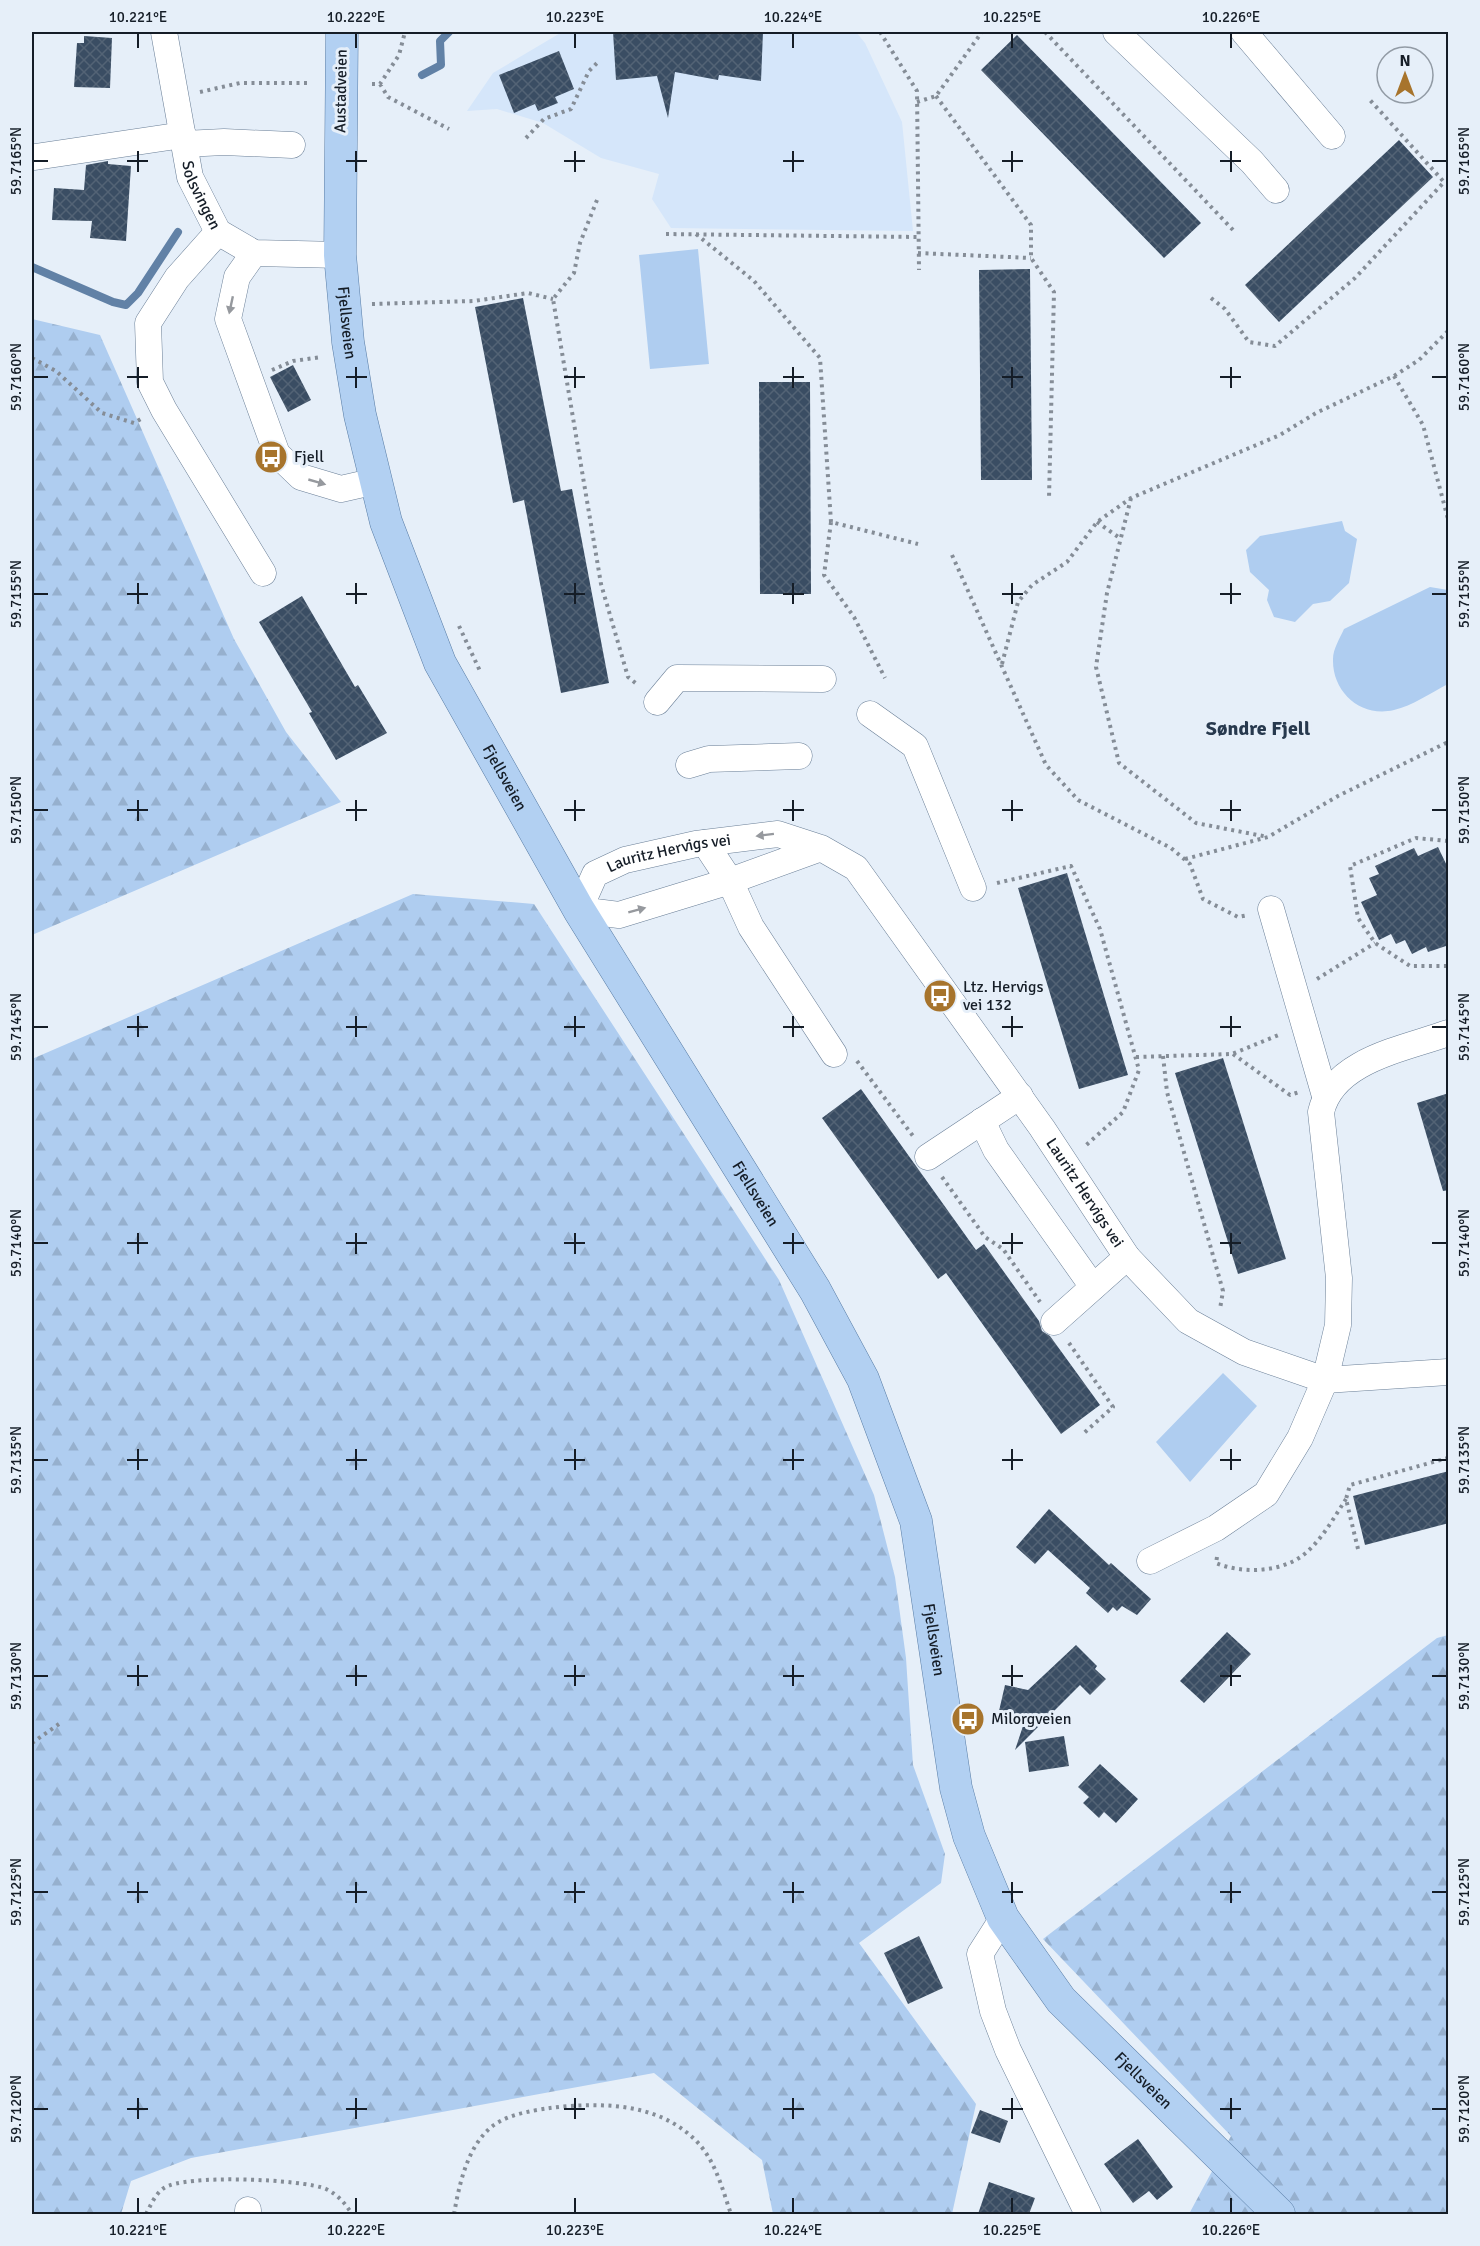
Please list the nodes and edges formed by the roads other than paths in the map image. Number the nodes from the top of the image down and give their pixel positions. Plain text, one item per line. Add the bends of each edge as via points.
1 (164, 32) edge
2 (342, 32) edge
3 (1116, 32) edge
4 (1244, 32) edge
5 (1332, 136) dead end
6 (183, 140) junction
7 (292, 145) dead end
8 (340, 150) joint
9 (34, 157) dead end
10 (1276, 190) dead end
11 (218, 232) junction
12 (255, 253) junction
13 (340, 255) junction
14 (376, 481) junction
15 (263, 573) dead end
16 (823, 679) dead end
17 (657, 702) road end
18 (870, 714) dead end
19 (799, 756) dead end
20 (688, 765) dead end
21 (705, 843) junction
22 (820, 848) junction
23 (730, 881) junction
24 (973, 888) road end
25 (1270, 909) road end
26 (579, 910) junction
27 (1449, 1033) edge
28 (834, 1054) road end
29 (1323, 1091) junction
30 (1020, 1096) junction
31 (982, 1121) junction
32 (928, 1157) road end
33 (1127, 1257) junction
34 (1093, 1287) junction
35 (1054, 1322) road end
36 (1449, 1372) edge
37 (1324, 1380) junction
38 (1150, 1561) dead end
39 (1003, 1918) junction
40 (1088, 2214) edge
41 (1279, 2214) edge

1 - 6 street, Solsvingen
2 - 8 main road, Austadveien
3 - 10 street via 1252,162
4 - 5 street
6 - 7 street
6 - 9 street
6 - 11 street, Solsvingen via 190,177
8 - 13 main road, Fjellsveien
11 - 12 street, Solsvingen
11 - 15 street via 177,278 148,323 150,382
12 - 13 street, Solsvingen
12 -> 14 street via 237,277 228,319 277,454 301,477 341,489
13 - 14 main road, Fjellsveien via 348,342
14 - 26 main road, Fjellsveien via 402,568 440,663
16 - 17 street via 677,678
18 - 24 street via 915,746
19 - 20 street via 709,759
22 -> 21 street, Lauritz Hervigs vei via 778,834
21 - 23 street
21 - 26 street, Lauritz Hervigs vei via 625,860 595,874
22 - 23 street
22 - 30 street, Lauritz Hervigs vei via 856,868
26 -> 23 street via 619,915
23 - 28 street via 751,927
25 - 29 street
26 - 39 main road, Fjellsveien via 815,1290 863,1379 916,1521 956,1788 969,1836
27 - 29 street via 1358,1065
29 - 37 street via 1321,1112 1339,1278 1338,1325
30 - 31 street
30 - 33 street, Lauritz Hervigs vei
31 - 32 street
31 - 34 street via 996,1150
33 - 34 street
33 - 37 street, Lauritz Hervigs vei via 1188,1321 1244,1352
34 - 35 street
36 - 37 street, Lauritz Hervigs vei
37 - 38 street via 1300,1438 1266,1494 1216,1528
39 - 40 street via 980,1954 993,2011
39 - 41 main road, Fjellsveien via 1061,2000

